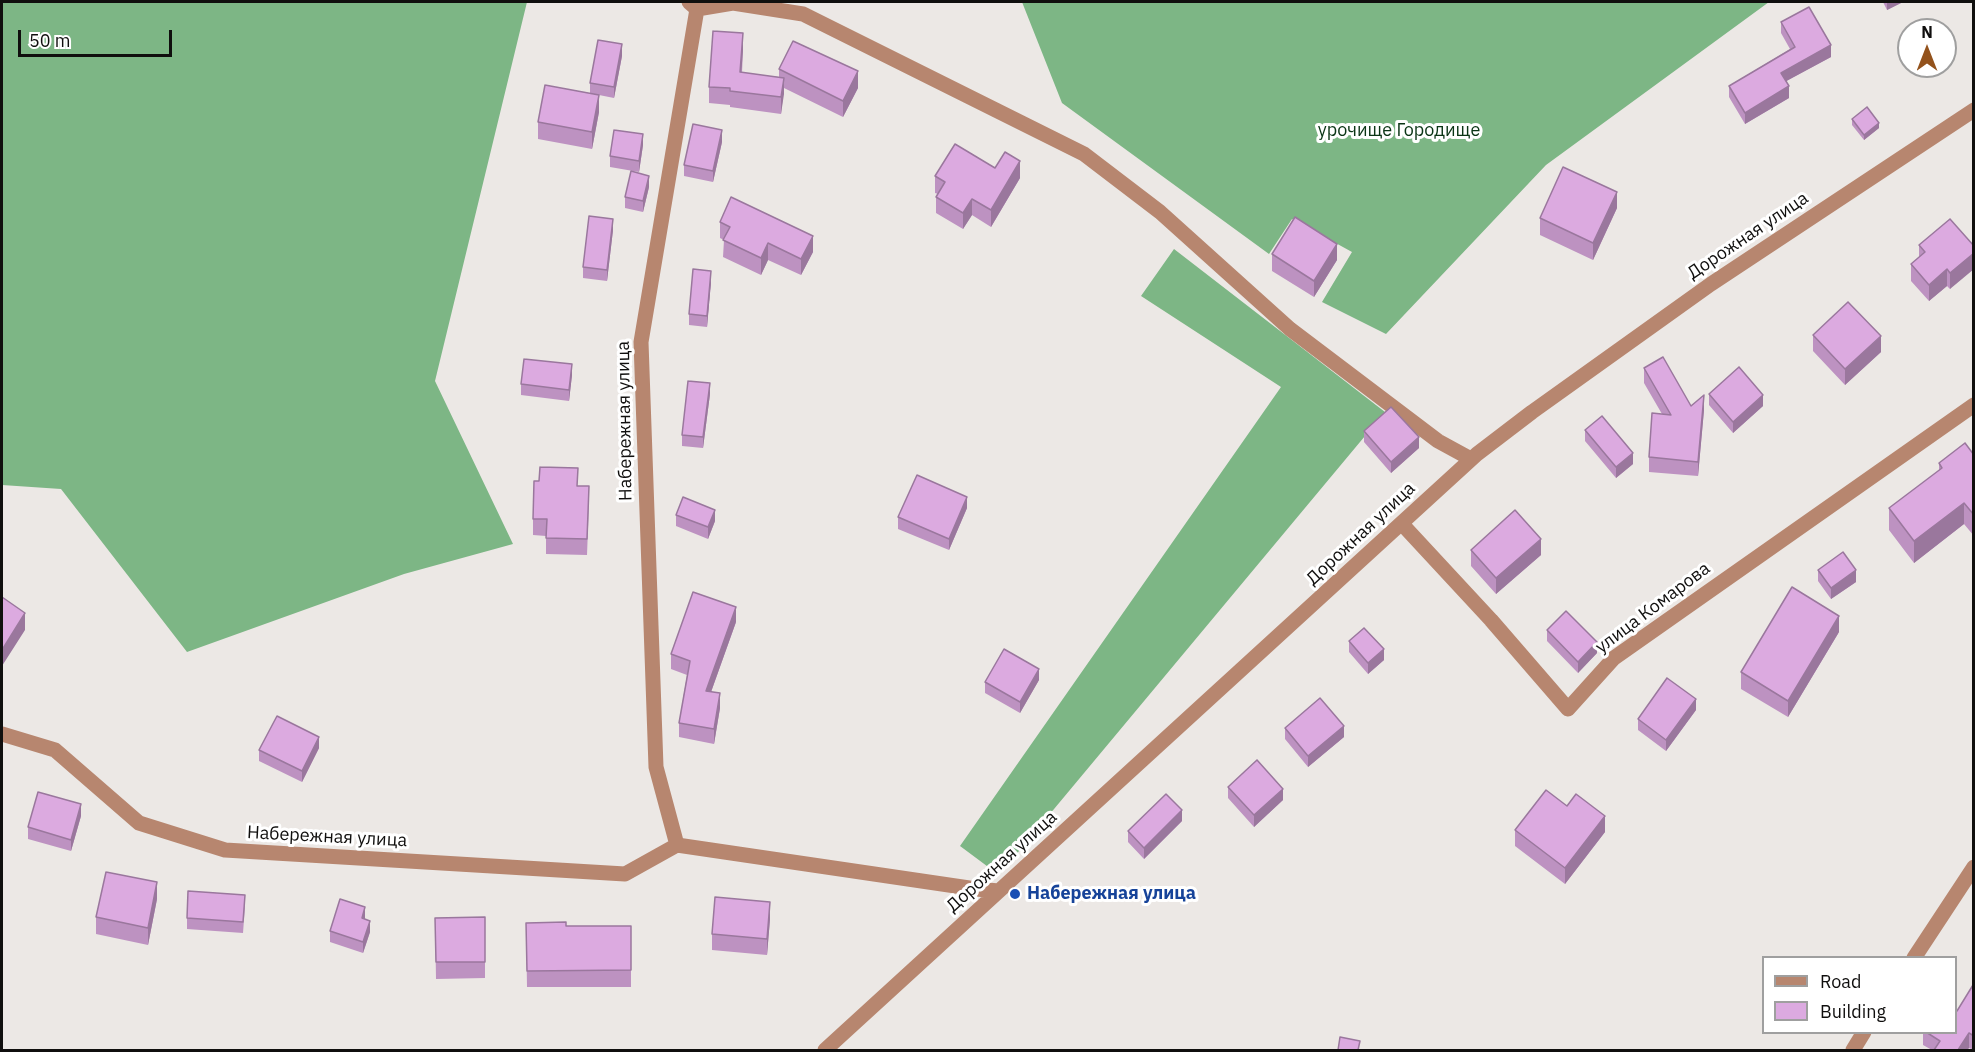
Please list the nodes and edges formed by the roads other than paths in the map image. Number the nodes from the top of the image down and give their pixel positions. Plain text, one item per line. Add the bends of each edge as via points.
1 (693, 5) edge
2 (1974, 110) edge
3 (1974, 405) edge
4 (1471, 459) junction
5 (1401, 524) junction
6 (2, 734) edge
7 (677, 845) junction
8 (1974, 867) edge
9 (999, 891) junction
10 (1915, 956) edge
11 (1863, 1034) edge
12 (825, 1050) edge
13 (1853, 1050) edge

1 - 4 street via 733,3 802,14 1084,154 1160,212 1290,329 1438,441
1 - 7 street, Набережная улица via 641,342 656,767
2 - 4 street, Дорожная улица via 1711,284
3 - 5 street, улица Комарова via 1614,658 1568,709
4 - 5 street, Дорожная улица
5 - 9 street, Дорожная улица
6 - 7 street, Набережная улица via 55,750 139,823 225,850 625,874
7 - 9 street
8 - 10 street
9 - 12 street, Дорожная улица
11 - 13 street

